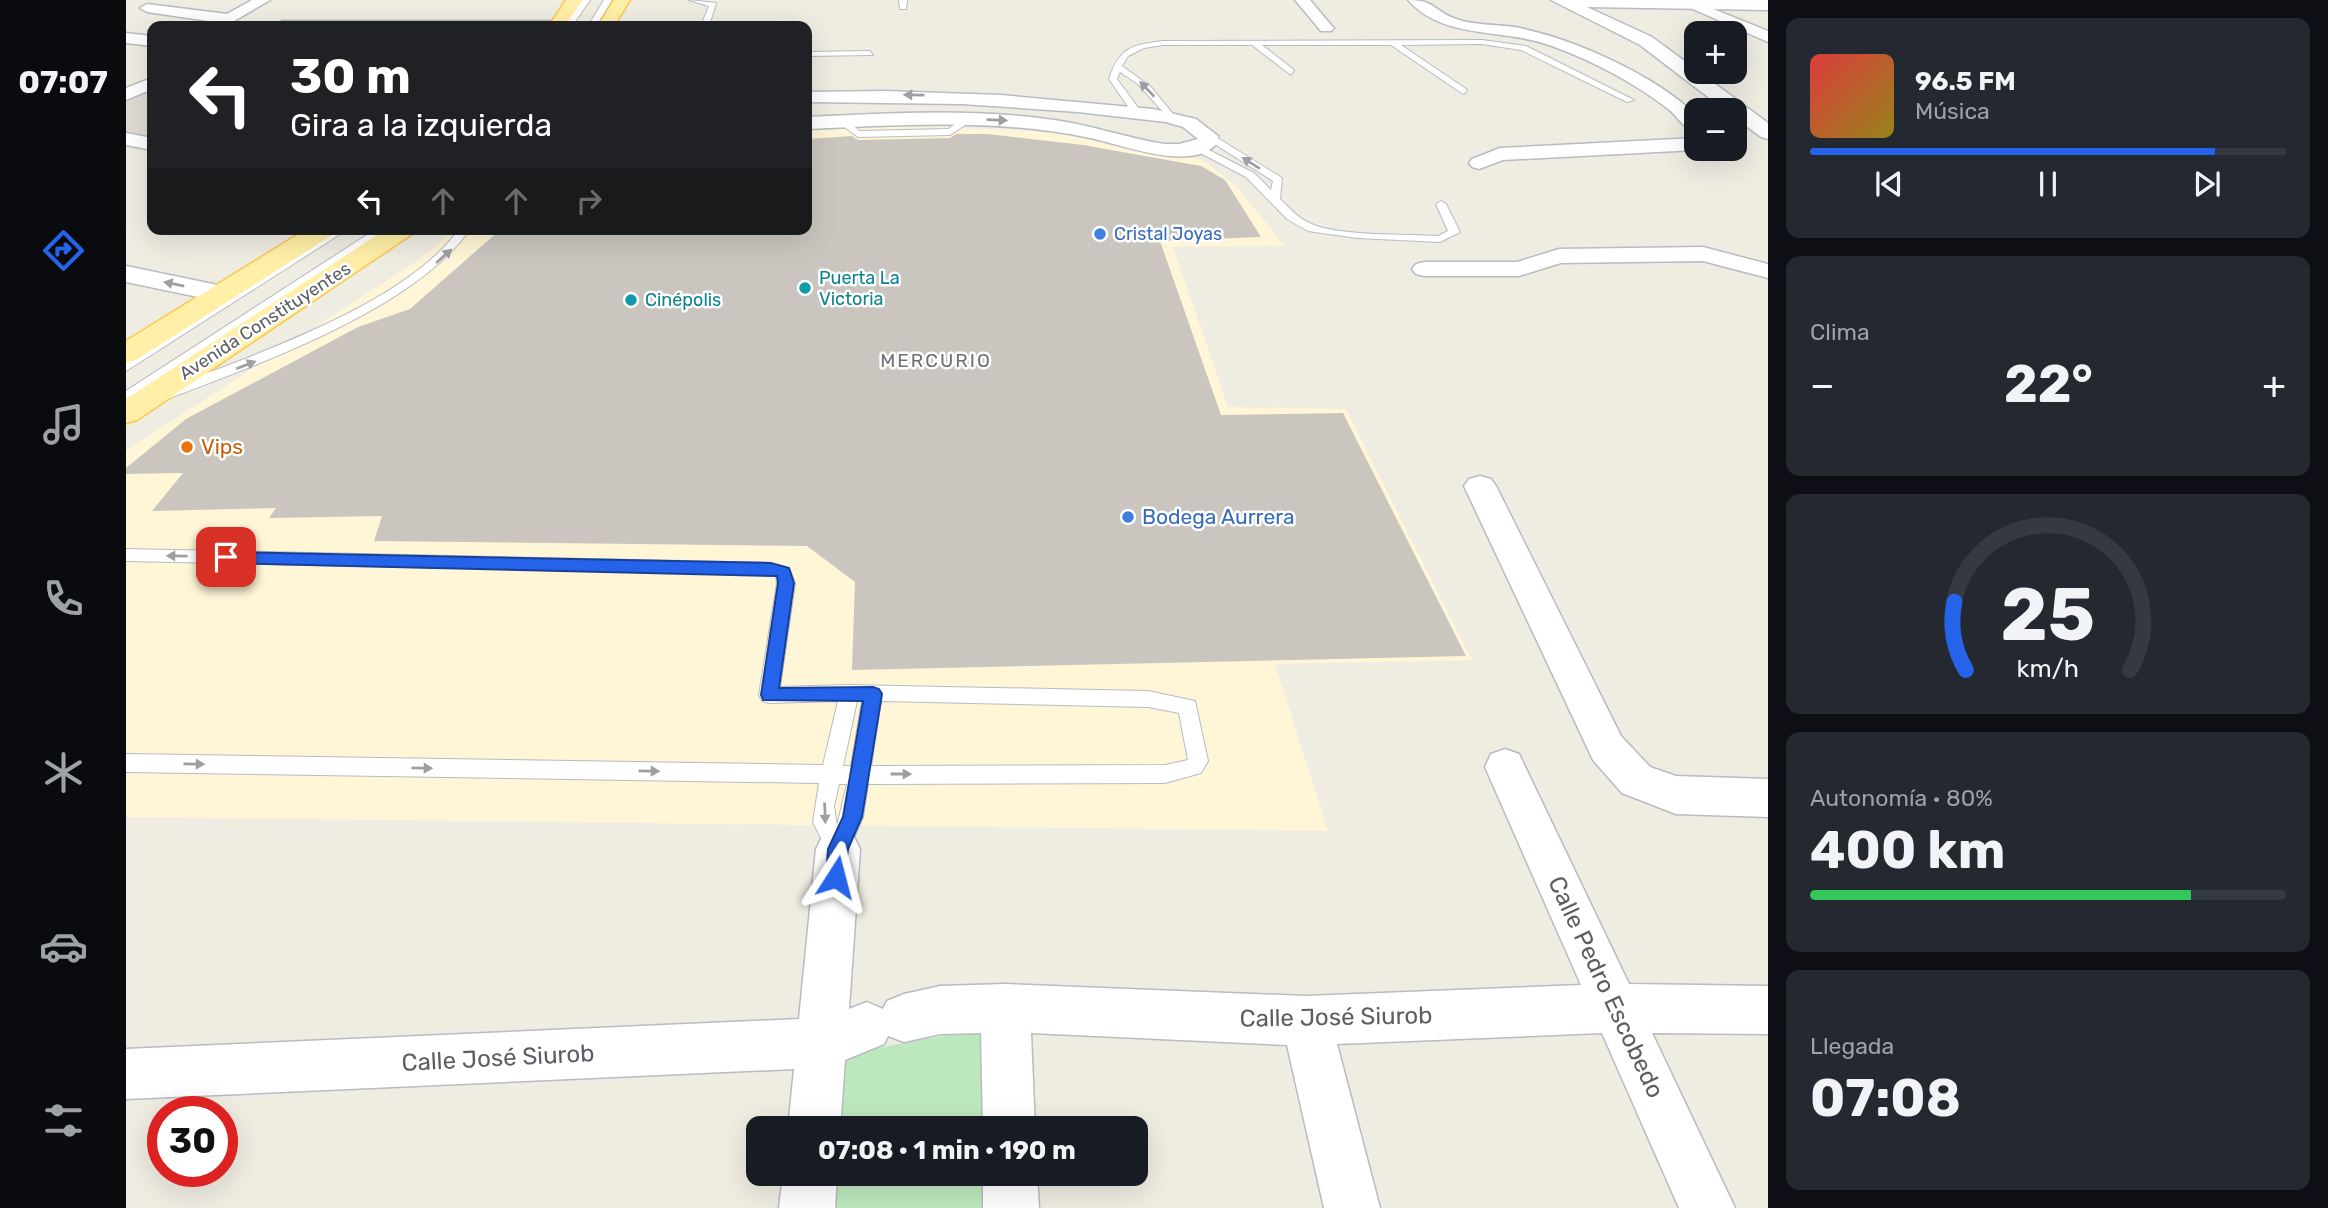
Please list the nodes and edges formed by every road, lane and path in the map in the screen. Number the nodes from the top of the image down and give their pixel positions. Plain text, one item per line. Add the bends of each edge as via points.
1 (263, 0) edge
2 (573, 0) edge
3 (586, 0) edge
4 (608, 0) edge
5 (622, 0) edge
6 (693, 0) edge
7 (1302, 0) edge
8 (1415, 0) edge
9 (1536, 0) edge
10 (1561, 1) edge
11 (154, 4) edge
12 (1693, 4) junction
13 (1768, 5) edge
14 (560, 21) edge
15 (571, 21) edge
16 (595, 21) edge
17 (609, 21) edge
18 (707, 21) edge
19 (1326, 28) dead end
20 (1768, 37) edge
21 (126, 38) edge
22 (147, 40) edge
23 (1392, 42) junction
24 (1254, 43) junction
25 (870, 53) dead end
26 (812, 54) edge
27 (1116, 67) junction
28 (1291, 72) dead end
29 (147, 85) edge
30 (1463, 90) dead end
31 (126, 94) edge
32 (812, 97) edge
33 (971, 97) junction
34 (1630, 100) dead end
35 (1101, 109) junction
36 (1137, 113) junction
37 (1684, 114) edge
38 (968, 119) junction
39 (1172, 119) junction
40 (812, 123) edge
41 (1090, 132) junction
42 (1768, 134) edge
43 (126, 139) edge
44 (1201, 141) junction
45 (147, 143) edge
46 (1684, 145) edge
47 (1479, 163) dead end
48 (1275, 198) junction
49 (1441, 204) dead end
50 (316, 235) edge
51 (333, 235) edge
52 (375, 235) edge
53 (394, 235) edge
54 (461, 235) edge
55 (1424, 269) dead end
56 (1768, 271) edge
57 (126, 274) edge
58 (229, 296) junction
59 (126, 354) edge
60 (126, 367) edge
61 (129, 405) edge
62 (1480, 486) dead end
63 (126, 555) edge
64 (849, 694) junction
65 (873, 694) junction
66 (126, 763) edge
67 (1505, 767) dead end
68 (829, 774) junction
69 (860, 775) junction
70 (1768, 798) edge
71 (838, 849) junction
72 (1005, 1008) junction
73 (1616, 1008) junction
74 (1768, 1010) edge
75 (1306, 1021) junction
76 (822, 1043) junction
77 (126, 1074) edge
78 (815, 1116) edge
79 (1009, 1116) edge
80 (809, 1186) edge
81 (1010, 1186) edge
82 (807, 1208) edge
83 (1011, 1208) edge
84 (1352, 1208) edge
85 (1707, 1208) edge

1 - 11 street via 229,19
2 - 14 main road
3 - 15 lane
4 - 16 lane
5 - 17 main road
6 - 18 lane via 713,5
7 - 19 street
8 - 37 street via 1452,23 1554,41 1610,66
9 - 10 street
10 - 12 street
10 - 42 street via 1646,41
12 - 13 street
12 - 20 street
21 - 22 street
23 - 24 lane
23 - 30 lane
23 - 34 lane via 1482,42 1523,48
24 - 27 lane via 1143,46 1119,58
24 - 28 lane
25 - 26 lane
27 - 36 lane via 1113,79
39 -> 27 lane via 1153,93 1131,73
29 - 31 street
33 -> 32 street
33 - 35 street
33 - 38 street
35 - 36 street
35 - 41 street via 1091,120
36 - 39 street
38 - 40 street
38 -> 41 street
39 - 44 street via 1201,128
41 - 44 street via 1157,149
43 - 45 street
44 - 48 lane
48 -> 44 lane via 1279,180
46 - 47 street via 1500,153
48 - 49 lane via 1290,217 1312,229 1440,239 1454,232
50 - 58 main road
51 - 58 lane
52 - 61 lane
53 - 61 main road, Avenida Constituyentes
61 -> 54 lane via 271,355 333,325 432,267
55 - 56 street via 1519,269 1559,256 1703,254
58 -> 57 street
58 - 59 main road
58 - 60 lane
62 - 70 street via 1607,748 1636,780 1675,795
64 -> 63 lane via 769,695 786,583 783,572 771,569
64 - 65 lane
64 - 68 lane
65 - 69 lane
69 -> 65 lane via 1165,774 1198,765 1189,710 1184,706 1148,699
66 -> 68 lane
67 - 73 street, Calle Pedro Escobedo
68 - 69 lane
68 -> 71 lane via 824,822
69 - 71 lane via 852,817
71 - 76 street
72 - 75 street, Calle José Siurob
72 - 76 street, Calle José Siurob via 940,1010
72 - 79 street
73 - 74 street, Calle José Siurob
73 - 75 street, Calle José Siurob
73 - 85 street, Calle Pedro Escobedo
75 - 84 street
76 - 77 street, Calle José Siurob
76 - 78 street
80 - 82 street
81 - 83 street

